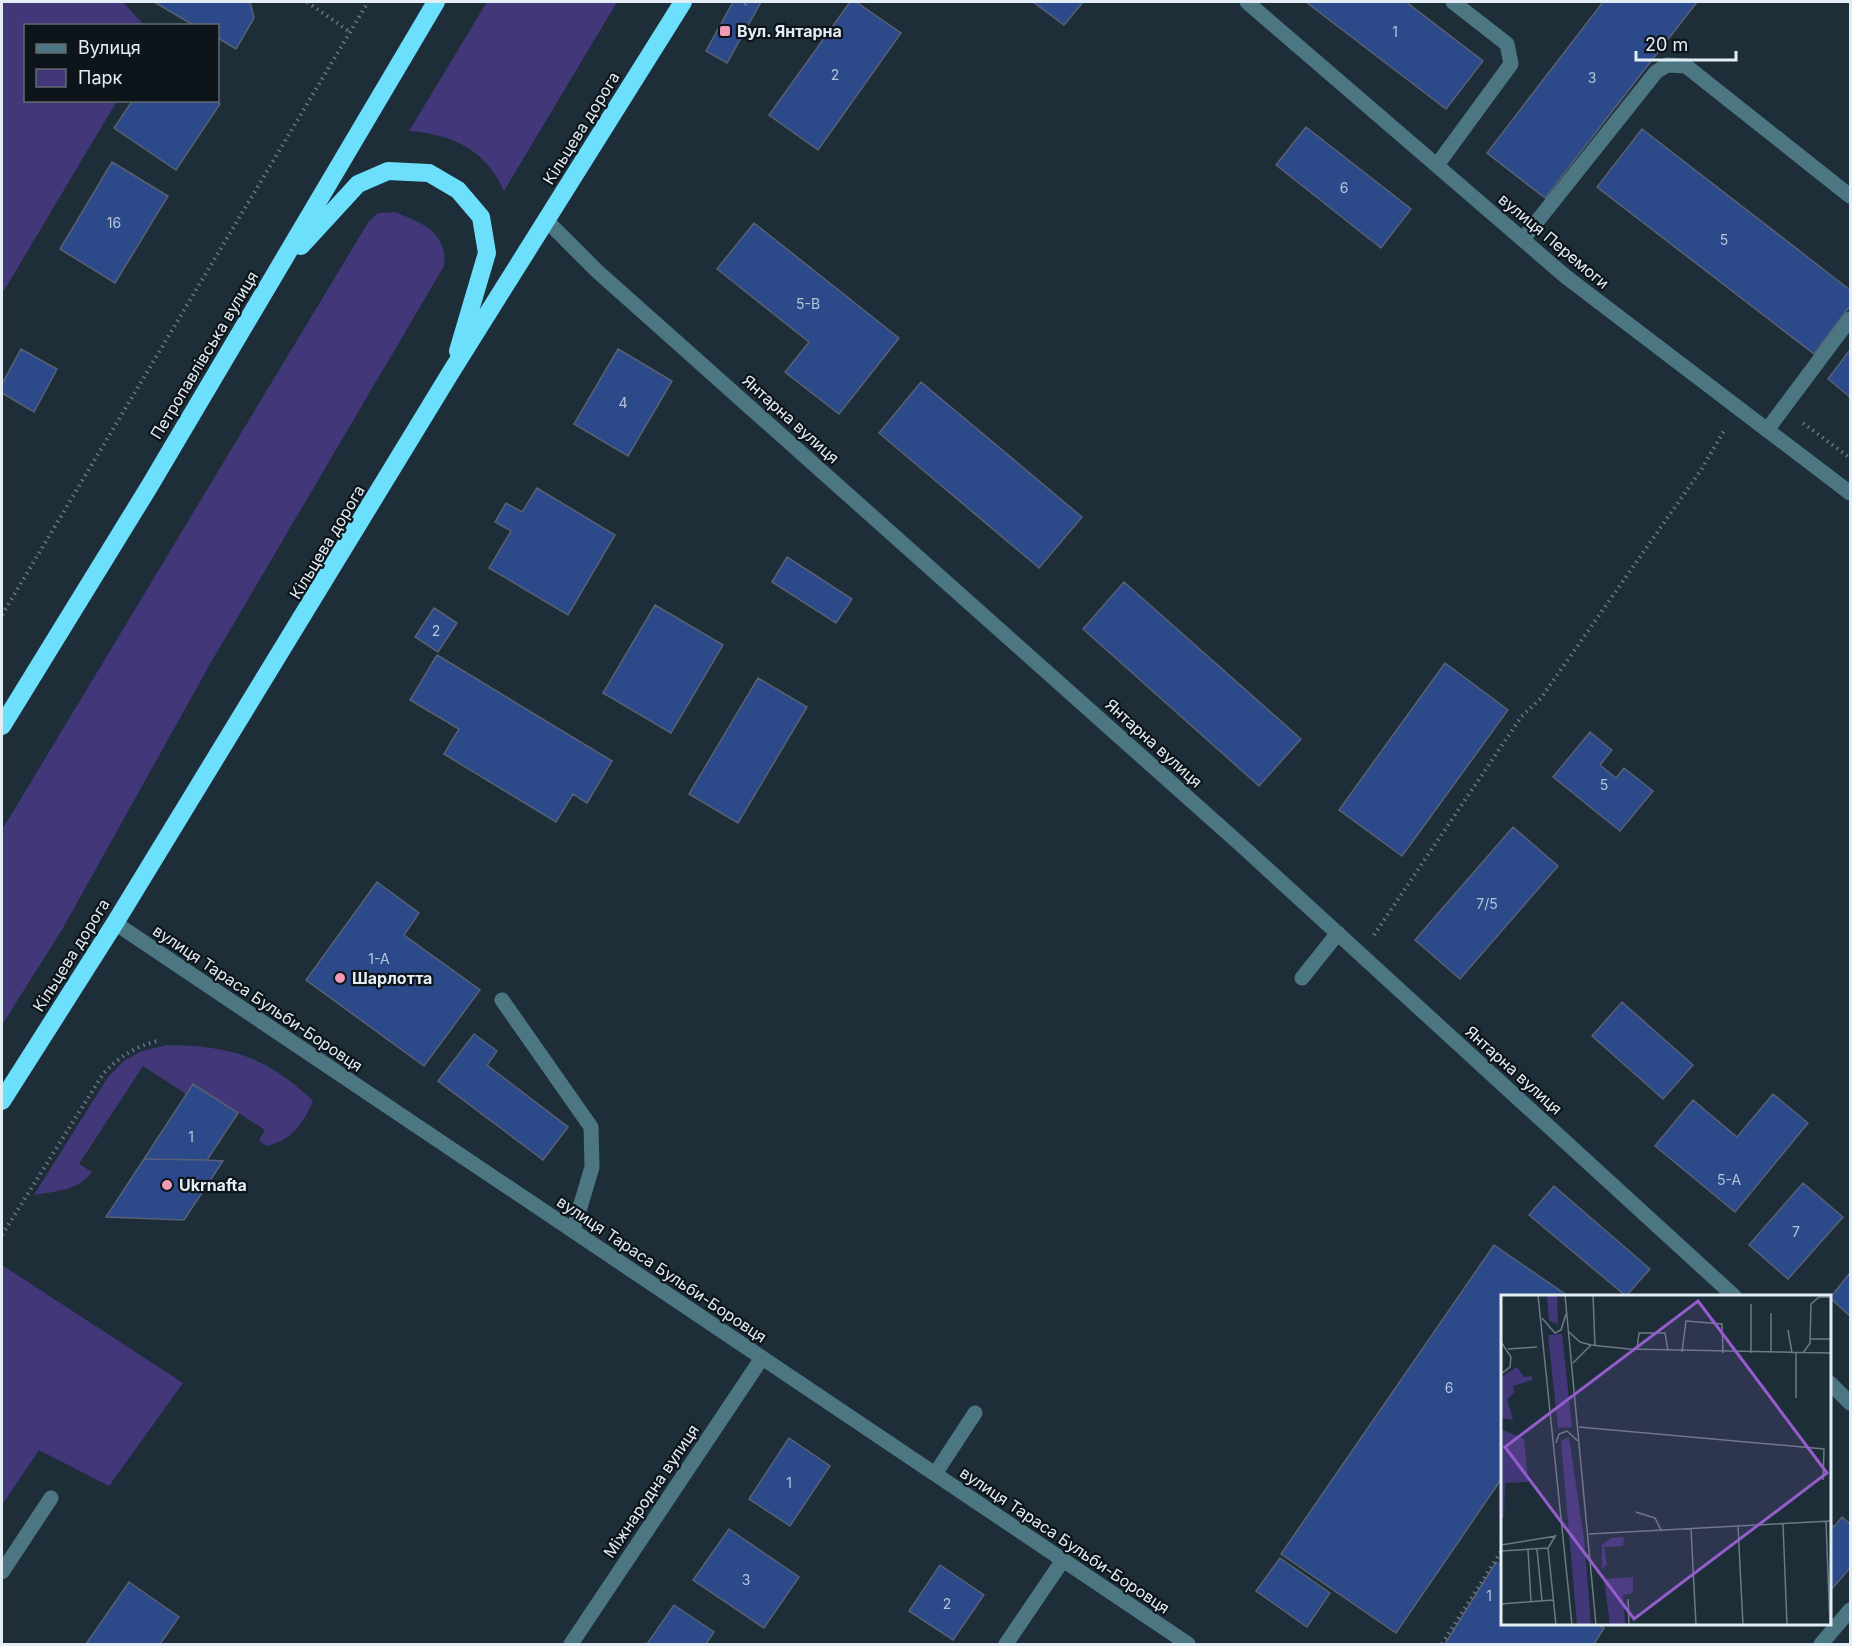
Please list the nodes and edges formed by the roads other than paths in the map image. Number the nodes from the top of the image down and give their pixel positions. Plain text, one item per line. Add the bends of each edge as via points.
1 (436, 2) edge
2 (682, 2) edge
3 (1247, 2) edge
4 (1453, 2) edge
5 (1263, 7) edge
6 (1437, 165) junction
7 (1851, 196) edge
8 (546, 220) junction
9 (1523, 239) junction
10 (275, 274) junction
11 (1851, 319) edge
12 (451, 372) junction
13 (1767, 430) junction
14 (1851, 493) edge
15 (2, 726) edge
16 (115, 923) junction
17 (1338, 933) junction
18 (1302, 978) dead end
19 (502, 1000) dead end
20 (2, 1101) edge
21 (573, 1231) junction
22 (1733, 1295) edge
23 (762, 1358) junction
24 (1831, 1384) edge
25 (1851, 1403) edge
26 (975, 1413) dead end
27 (934, 1474) junction
28 (51, 1498) dead end
29 (1063, 1560) junction
30 (2, 1572) edge
31 (1851, 1610) edge
32 (571, 1644) edge
33 (1006, 1644) edge
34 (1188, 1644) edge
35 (1821, 1644) edge

1 - 10 highway, Петропавлівська вулиця
2 - 8 highway, Кільцева дорога
3 - 5 street, вулиця Перемоги
4 - 6 street via 1507,44 1511,64
5 - 6 street, вулиця Перемоги
6 - 9 street, вулиця Перемоги
7 - 9 street via 1686,66 1667,65 1656,72
8 - 12 highway, Кільцева дорога
8 - 17 street, Янтарна вулиця via 597,271
9 - 13 street, вулиця Перемоги via 1565,276
10 - 12 highway via 358,184 388,171 429,173 458,190 481,217 487,253
10 - 15 highway, Петропавлівська вулиця
11 - 13 street
12 - 16 highway, Кільцева дорога
13 - 14 street, вулиця Перемоги
16 - 20 highway, Кільцева дорога
16 - 21 street, вулиця Тараса Бульби-Боровця
17 - 18 street
17 - 22 street, Янтарна вулиця
19 - 21 street via 591,1127 592,1167
21 - 23 street, вулиця Тараса Бульби-Боровця
23 - 27 street, вулиця Тараса Бульби-Боровця
23 - 32 street, Міжнародна вулиця
24 - 25 street
26 - 27 street
27 - 29 street, вулиця Тараса Бульби-Боровця
28 - 30 street
29 - 33 street
29 - 34 street, вулиця Тараса Бульби-Боровця
31 - 35 street

